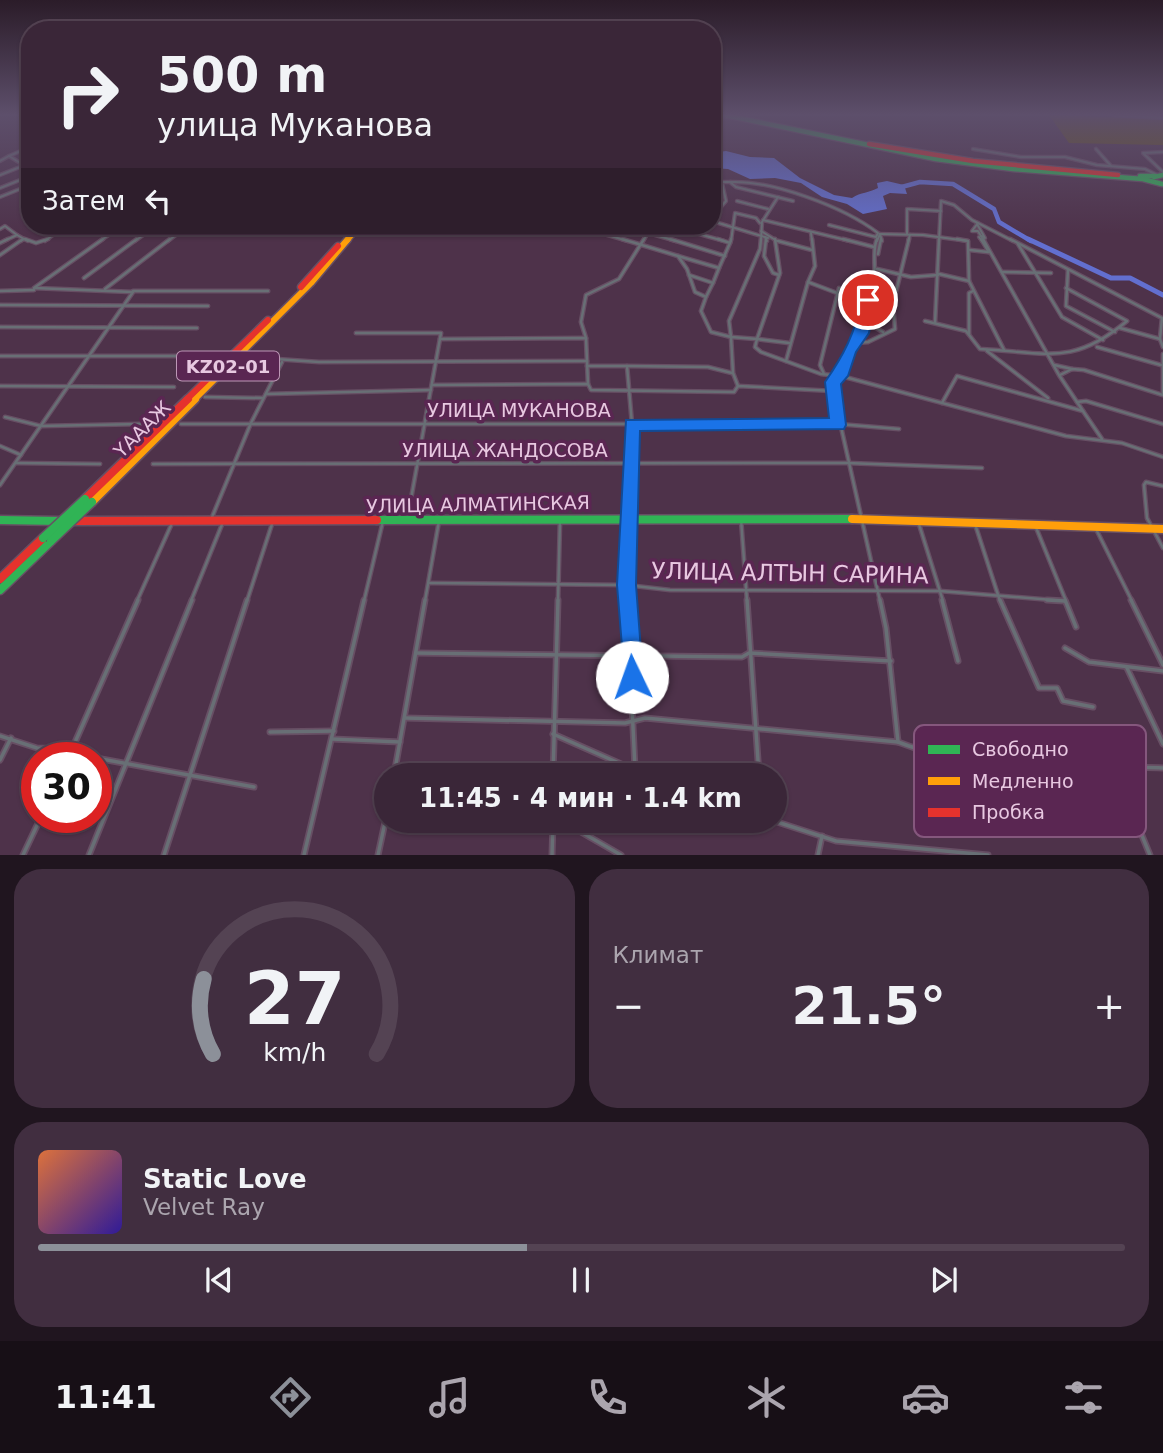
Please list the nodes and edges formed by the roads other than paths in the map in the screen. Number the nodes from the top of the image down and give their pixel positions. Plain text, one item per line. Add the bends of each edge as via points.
1 (917, 155) edge
2 (930, 155) edge
3 (1008, 155) edge
4 (1101, 155) edge
5 (1144, 155) edge
6 (9, 156) joint
7 (0, 161) edge
8 (21, 163) edge
9 (21, 166) edge
10 (1111, 166) junction
11 (0, 175) edge
12 (1160, 178) edge
13 (21, 180) edge
14 (730, 182) junction
15 (722, 183) joint
16 (0, 188) edge
17 (21, 189) edge
18 (0, 197) edge
19 (778, 197) junction
20 (737, 201) dead end
21 (793, 201) dead end
22 (721, 205) edge
23 (768, 209) junction
24 (941, 211) junction
25 (763, 220) junction
26 (0, 222) edge
27 (978, 223) junction
28 (721, 224) edge
29 (829, 225) dead end
30 (5, 226) junction
31 (762, 226) junction
32 (0, 229) edge
33 (735, 229) junction
34 (972, 230) junction
35 (761, 231) junction
36 (811, 232) junction
37 (880, 234) junction
38 (909, 234) junction
39 (17, 235) junction
40 (54, 235) edge
41 (109, 235) edge
42 (144, 235) edge
43 (176, 235) edge
44 (349, 235) edge
45 (606, 235) edge
46 (647, 235) edge
47 (655, 235) edge
48 (702, 235) edge
49 (979, 235) junction
50 (876, 236) junction
51 (763, 237) junction
52 (941, 238) junction
53 (24, 239) junction
54 (965, 240) junction
55 (777, 241) junction
56 (0, 243) edge
57 (730, 243) junction
58 (1019, 244) junction
59 (640, 245) junction
60 (874, 247) junction
61 (812, 250) junction
62 (970, 250) junction
63 (990, 253) junction
64 (878, 254) junction
65 (0, 255) edge
66 (678, 256) junction
67 (725, 256) junction
68 (719, 268) junction
69 (876, 269) junction
70 (1068, 270) junction
71 (1002, 272) junction
72 (1034, 273) junction
73 (1051, 273) dead end
74 (938, 274) junction
75 (689, 275) junction
76 (779, 275) junction
77 (901, 275) junction
78 (84, 278) dead end
79 (969, 281) junction
80 (808, 282) junction
81 (713, 283) junction
82 (839, 288) dead end
83 (1066, 288) junction
84 (37, 289) junction
85 (105, 289) junction
86 (133, 290) junction
87 (268, 291) dead end
88 (973, 291) junction
89 (0, 292) edge
90 (837, 293) junction
91 (706, 297) junction
92 (868, 300) junction
93 (0, 305) edge
94 (124, 306) junction
95 (208, 306) dead end
96 (894, 306) junction
97 (864, 321) junction
98 (925, 321) dead end
99 (934, 323) junction
100 (0, 327) edge
101 (109, 327) junction
102 (197, 328) dead end
103 (1119, 328) junction
104 (884, 332) junction
105 (1115, 332) junction
106 (356, 333) dead end
107 (970, 334) junction
108 (731, 337) junction
109 (586, 338) junction
110 (440, 339) junction
111 (757, 339) junction
112 (1160, 339) junction
113 (1103, 340) junction
114 (789, 343) junction
115 (855, 343) junction
116 (1097, 347) junction
117 (1163, 347) edge
118 (985, 349) junction
119 (1004, 350) junction
120 (1163, 355) edge
121 (0, 356) edge
122 (89, 356) junction
123 (198, 356) dead end
124 (248, 357) dead end
125 (1051, 357) junction
126 (282, 361) junction
127 (435, 361) junction
128 (587, 361) junction
129 (786, 361) junction
130 (1054, 365) junction
131 (1161, 365) junction
132 (587, 366) junction
133 (627, 366) junction
134 (1072, 369) junction
135 (733, 373) junction
136 (824, 374) junction
137 (1059, 375) junction
138 (841, 376) junction
139 (588, 384) junction
140 (1163, 385) edge
141 (0, 386) edge
142 (68, 386) junction
143 (738, 386) junction
144 (174, 387) dead end
145 (431, 387) junction
146 (629, 390) junction
147 (833, 391) junction
148 (1163, 394) edge
149 (264, 396) junction
150 (205, 397) dead end
151 (1051, 400) junction
152 (1077, 402) junction
153 (942, 403) junction
154 (1083, 411) junction
155 (5, 417) dead end
156 (251, 423) junction
157 (140, 424) dead end
158 (181, 424) dead end
159 (426, 424) junction
160 (632, 424) junction
161 (1163, 424) edge
162 (838, 425) junction
163 (41, 426) junction
164 (899, 429) dead end
165 (1104, 440) junction
166 (0, 446) edge
167 (21, 455) junction
168 (1163, 457) edge
169 (15, 463) junction
170 (847, 463) junction
171 (100, 464) dead end
172 (153, 464) dead end
173 (233, 464) junction
174 (417, 464) junction
175 (631, 464) junction
176 (982, 468) dead end
177 (0, 485) edge
178 (1163, 486) edge
179 (560, 519) junction
180 (626, 519) junction
181 (741, 519) junction
182 (861, 519) junction
183 (0, 520) edge
184 (173, 521) junction
185 (383, 521) junction
186 (407, 521) junction
187 (439, 521) junction
188 (918, 521) junction
189 (210, 522) junction
190 (223, 522) junction
191 (273, 522) junction
192 (975, 523) junction
193 (1035, 525) junction
194 (1094, 526) junction
195 (1153, 529) junction
196 (1163, 529) edge
197 (47, 539) junction
198 (1163, 548) edge
199 (0, 579) edge
200 (430, 583) junction
201 (558, 584) junction
202 (626, 585) junction
203 (745, 589) junction
204 (0, 590) edge
205 (879, 590) junction
206 (940, 591) junction
207 (999, 596) junction
208 (1065, 601) junction
209 (1076, 627) dead end
210 (1065, 648) dead end
211 (416, 653) junction
212 (556, 653) junction
213 (749, 653) junction
214 (631, 654) junction
215 (891, 661) junction
216 (958, 661) dead end
217 (1163, 665) edge
218 (1127, 668) junction
219 (1163, 671) edge
220 (1093, 707) dead end
221 (405, 718) junction
222 (554, 720) junction
223 (635, 721) junction
224 (756, 727) junction
225 (270, 732) dead end
226 (334, 732) junction
227 (553, 734) junction
228 (0, 736) edge
229 (11, 738) junction
230 (332, 739) junction
231 (21, 742) edge
232 (76, 742) edge
233 (400, 742) junction
234 (898, 742) junction
235 (1163, 744) edge
236 (914, 748) edge
237 (0, 760) edge
238 (112, 762) edge
239 (396, 763) edge
240 (553, 763) edge
241 (621, 763) edge
242 (635, 763) edge
243 (758, 763) edge
244 (127, 765) junction
245 (191, 776) junction
246 (254, 787) dead end
247 (787, 825) edge
248 (33, 833) edge
249 (383, 833) edge
250 (553, 833) edge
251 (583, 833) edge
252 (822, 836) junction
253 (1143, 837) edge
254 (23, 855) edge
255 (89, 855) edge
256 (164, 855) edge
257 (304, 855) edge
258 (378, 855) edge
259 (552, 855) edge
260 (621, 855) edge
261 (818, 855) edge
262 (988, 855) edge
263 (1150, 855) edge

1 - 12 main road via 1013,169
2 - 12 main road
3 - 10 street via 1065,157
4 - 10 street
5 - 12 street
6 - 7 street
6 - 8 street
9 - 11 street
10 - 12 street via 1145,169
13 - 16 street
14 - 15 street
14 - 19 street
14 - 50 street via 758,183 809,199 875,229
15 - 22 street via 726,201
17 - 18 street
19 - 21 street
19 - 23 street
20 - 23 street
23 - 25 street
24 - 27 street via 942,201 949,202
24 - 38 street via 907,209
24 - 52 street
25 - 31 street
25 - 36 street
26 - 30 street
27 - 34 street
27 - 49 street via 985,238
27 - 58 street
28 - 33 street
29 - 50 street
30 - 32 street
30 - 39 street
31 - 33 street via 756,218 735,213
31 - 35 street
33 - 51 street
33 - 57 street
34 - 49 street
34 - 54 street
35 - 51 street
35 - 55 street
36 - 60 street
36 - 61 street
37 - 38 street
37 - 50 street
37 - 64 street
38 - 52 street
38 - 77 street
39 - 53 street
39 - 56 street
40 - 53 street via 44,243
41 - 84 street
42 - 78 street
43 - 85 street
44 - 197 main road, ҮАААЖ / KZ02-01, bridge
45 - 59 street
46 - 59 street
47 - 67 street
48 - 57 street
49 - 63 street
50 - 60 street
51 - 55 street
51 - 76 street via 767,242 764,256
51 - 108 street via 729,321
52 - 54 street
52 - 74 street
53 - 65 street
54 - 62 street
55 - 61 street
55 - 76 street
57 - 67 street
58 - 70 street
58 - 72 street
59 - 66 street
59 - 109 street via 619,279 584,298 581,322
60 - 64 street
61 - 80 street via 817,269
62 - 63 street
62 - 79 street
63 - 71 street
64 - 69 street
66 - 68 street
66 - 75 street
67 - 68 street
68 - 81 street
69 - 77 street
69 - 92 street
70 - 83 street
70 - 112 street via 1162,318
71 - 72 street
71 - 125 street
72 - 73 street
72 - 113 street via 1062,317
74 - 77 street
74 - 79 street
74 - 99 street
75 - 81 street
75 - 91 street via 695,292
76 - 111 street
77 - 96 street
79 - 88 street
80 - 90 street
80 - 114 street
81 - 91 street
82 - 90 street
83 - 103 street via 1126,319
83 - 105 street via 1066,306
84 - 85 street
84 - 89 street
85 - 86 street
86 - 87 street
86 - 94 street
88 - 107 street via 969,293
88 - 119 street
90 - 136 street via 820,365
91 - 108 street via 701,310 711,332
92 - 96 street
92 - 97 street
93 - 94 street
94 - 95 street
94 - 101 street
96 - 104 street via 895,329
97 - 104 street
97 - 115 street
98 - 99 street
99 - 107 street
100 - 101 street
101 - 102 street
101 - 122 street
103 - 105 street
103 - 112 street
104 - 115 street via 868,342
105 - 113 street
106 - 110 street via 441,333
107 - 118 street via 977,347
108 - 111 street
108 - 135 street
109 - 110 street
109 - 128 street
110 - 127 street
111 - 114 street
111 - 129 street via 755,347 761,352
112 - 117 street
113 - 116 street
114 - 129 street
115 - 138 street
116 - 125 street
116 - 131 street
118 - 119 street
118 - 151 street
119 - 125 street
120 - 131 street
121 - 122 street
122 - 123 street
122 - 142 street
124 - 126 street
125 - 130 street
126 - 127 street
126 - 149 street
127 - 128 street
127 - 145 street
128 - 132 street
129 - 136 street
130 - 134 street
130 - 137 street
131 - 140 street
132 - 133 street
132 - 139 street
133 - 135 street via 708,367
133 - 146 street
134 - 137 street
134 - 148 street
135 - 143 street
136 - 138 street
137 - 152 street
138 - 147 street via 833,382
138 - 153 street
139 - 145 street
139 - 146 street via 592,390
140 - 148 street
141 - 142 street
142 - 144 street
142 - 163 street
143 - 146 street via 734,392
143 - 147 street
145 - 149 street
145 - 159 street
146 - 160 street
147 - 162 street
149 - 150 street
149 - 156 street
151 - 153 street via 957,376
151 - 154 street
152 - 154 street
152 - 161 street
153 - 165 street via 1066,436
154 - 165 street
155 - 163 street
156 - 158 street, УЛИЦА МУКАНОВА
156 - 159 street, УЛИЦА МУКАНОВА
156 - 173 street
157 - 163 street
159 - 160 street, УЛИЦА МУКАНОВА
159 - 174 street
160 - 162 street, УЛИЦА МУКАНОВА
160 - 175 street
162 - 164 street, УЛИЦА МУКАНОВА
162 - 170 street
163 - 167 street
165 - 168 street
166 - 167 street
167 - 169 street
169 - 171 street
169 - 177 street
170 - 175 street, УЛИЦА ЖАНДОСОВА
170 - 176 street, УЛИЦА ЖАНДОСОВА
170 - 182 street
172 - 173 street, УЛИЦА ЖАНДОСОВА
173 - 174 street, УЛИЦА ЖАНДОСОВА
173 - 189 street
174 - 175 street, УЛИЦА ЖАНДОСОВА
174 - 186 street
175 - 180 street
178 - 195 street via 1144,485 1147,518
179 - 180 main road, УЛИЦА АЛМАТИНСКАЯ
179 - 187 main road, УЛИЦА АЛМАТИНСКАЯ
179 - 201 street
180 - 181 main road, УЛИЦА АЛМАТИНСКАЯ
180 - 202 street
181 - 182 main road, УЛИЦА АЛМАТИНСКАЯ
181 - 203 street
182 - 188 main road, УЛИЦА АЛМАТИНСКАЯ
182 - 205 street
183 - 184 main road, УЛИЦА АЛМАТИНСКАЯ
184 - 189 main road, УЛИЦА АЛМАТИНСКАЯ
184 - 232 street
185 - 186 main road, УЛИЦА АЛМАТИНСКАЯ
185 - 191 main road, УЛИЦА АЛМАТИНСКАЯ
185 - 226 street
186 - 187 main road, УЛИЦА АЛМАТИНСКАЯ
187 - 200 street
188 - 192 main road, УЛИЦА АЛМАТИНСКАЯ
188 - 206 street
189 - 190 main road, УЛИЦА АЛМАТИНСКАЯ
190 - 191 main road, УЛИЦА АЛМАТИНСКАЯ
190 - 244 street
191 - 245 street
192 - 193 main road, УЛИЦА АЛМАТИНСКАЯ
192 - 207 street
193 - 194 main road, УЛИЦА АЛМАТИНСКАЯ
193 - 208 street
194 - 195 main road, УЛИЦА АЛМАТИНСКАЯ
194 - 217 street
195 - 196 main road, УЛИЦА АЛМАТИНСКАЯ
195 - 198 street
197 - 199 main road, ҮАААЖ / KZ02-01
197 - 204 main road, ҮАААЖ / KZ02-01
200 - 201 street, УЛИЦА АЛТЫН САРИНА
200 - 211 street
201 - 202 street, УЛИЦА АЛТЫН САРИНА
201 - 212 street
202 - 203 street, УЛИЦА АЛТЫН САРИНА via 670,590
202 - 214 street
203 - 205 street, УЛИЦА АЛТЫН САРИНА
203 - 213 street
205 - 206 street, УЛИЦА АЛТЫН САРИНА
205 - 215 street
206 - 207 street, УЛИЦА АЛТЫН САРИНА
206 - 216 street
207 - 208 street, УЛИЦА АЛТЫН САРИНА
207 - 220 street via 1039,688 1057,688 1063,701
208 - 209 street
210 - 218 street via 1089,662
211 - 212 street
211 - 221 street
212 - 214 street
212 - 222 street
213 - 214 street via 742,657
213 - 215 street
213 - 224 street
214 - 223 street
215 - 234 street
218 - 219 street
218 - 235 street
221 - 222 street
221 - 233 street
222 - 223 street
222 - 227 street
223 - 224 street
223 - 242 street
224 - 234 street
224 - 243 street
225 - 226 street
226 - 230 street
227 - 240 street
227 - 241 street
228 - 229 street
229 - 231 street
229 - 237 street
230 - 233 street
230 - 257 street
233 - 239 street
234 - 236 street
238 - 244 street
244 - 245 street
244 - 255 street
245 - 246 street
245 - 256 street
247 - 252 street
248 - 254 street
249 - 258 street
250 - 259 street
251 - 260 street
252 - 261 street
252 - 262 street
253 - 263 street

